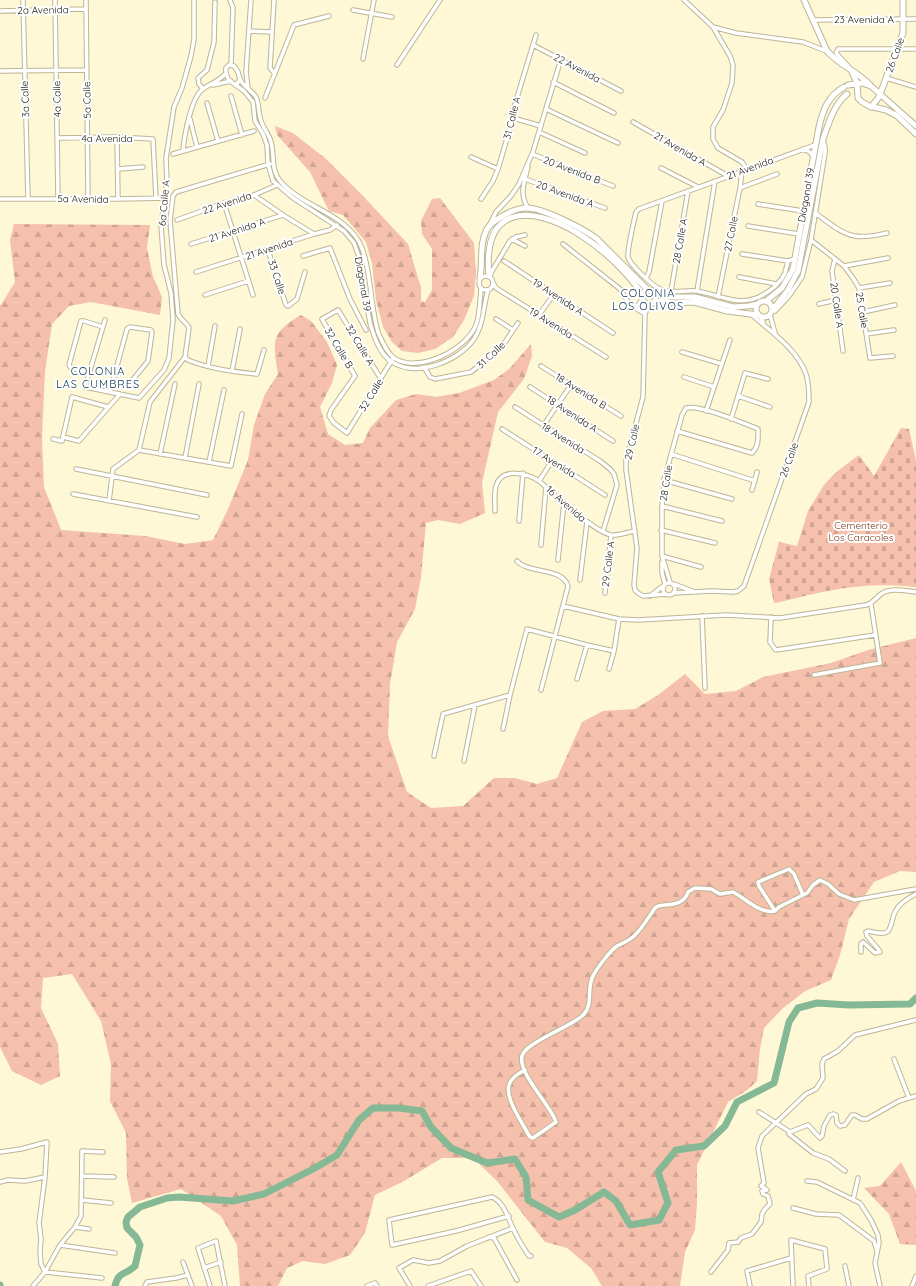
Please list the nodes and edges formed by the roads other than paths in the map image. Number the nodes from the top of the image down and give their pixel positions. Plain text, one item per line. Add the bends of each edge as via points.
1 (23, 0) edge
2 (55, 0) edge
3 (86, 0) edge
4 (194, 0) edge
5 (230, 0) edge
6 (251, 0) edge
7 (274, 0) edge
8 (374, 0) edge
9 (440, 0) edge
10 (684, 0) edge
11 (804, 0) edge
12 (903, 0) edge
13 (215, 2) dead end
14 (86, 9) junction
15 (24, 10) junction
16 (55, 10) junction
17 (353, 10) dead end
18 (0, 11) edge
19 (372, 13) junction
20 (329, 16) dead end
21 (392, 17) dead end
22 (904, 19) junction
23 (916, 19) edge
24 (812, 20) junction
25 (713, 27) junction
26 (249, 31) junction
27 (272, 32) junction
28 (536, 35) dead end
29 (533, 45) junction
30 (916, 49) edge
31 (897, 50) junction
32 (827, 51) junction
33 (363, 59) dead end
34 (561, 59) junction
35 (231, 65) junction
36 (397, 65) dead end
37 (246, 66) junction
38 (236, 69) junction
39 (56, 70) junction
40 (87, 70) junction
41 (0, 71) edge
42 (24, 72) junction
43 (852, 72) junction
44 (226, 73) junction
45 (246, 74) junction
46 (275, 74) junction
47 (886, 78) junction
48 (240, 79) junction
49 (232, 82) junction
50 (553, 82) junction
51 (857, 84) junction
52 (870, 85) junction
53 (916, 87) edge
54 (248, 88) junction
55 (203, 89) junction
56 (621, 91) dead end
57 (880, 93) junction
58 (231, 96) dead end
59 (265, 98) dead end
60 (858, 98) junction
61 (829, 100) junction
62 (207, 103) dead end
63 (837, 106) junction
64 (872, 107) junction
65 (546, 109) junction
66 (614, 113) dead end
67 (822, 113) junction
68 (832, 117) junction
69 (190, 118) junction
70 (514, 118) junction
71 (633, 122) dead end
72 (540, 126) junction
73 (916, 126) edge
74 (254, 131) dead end
75 (539, 132) junction
76 (916, 134) edge
77 (242, 135) junction
78 (117, 137) junction
79 (57, 138) junction
80 (88, 138) junction
81 (823, 139) junction
82 (218, 141) junction
83 (618, 143) dead end
84 (815, 145) junction
85 (197, 147) junction
86 (802, 149) junction
87 (183, 151) junction
88 (585, 153) dead end
89 (173, 154) dead end
90 (532, 154) junction
91 (813, 156) junction
92 (471, 157) dead end
93 (273, 163) junction
94 (268, 164) junction
95 (143, 167) dead end
96 (662, 168) dead end
97 (118, 169) junction
98 (498, 169) junction
99 (747, 169) junction
100 (742, 171) junction
101 (777, 174) dead end
102 (728, 176) junction
103 (525, 179) junction
104 (715, 181) junction
105 (276, 185) junction
106 (613, 186) dead end
107 (698, 187) junction
108 (740, 188) junction
109 (688, 191) junction
110 (254, 195) junction
111 (58, 198) junction
112 (156, 198) junction
113 (166, 198) junction
114 (0, 199) edge
115 (28, 199) junction
116 (88, 199) junction
117 (118, 199) junction
118 (481, 199) dead end
119 (662, 201) junction
120 (224, 203) junction
121 (758, 204) dead end
122 (528, 208) junction
123 (605, 208) dead end
124 (802, 211) junction
125 (815, 213) junction
126 (282, 215) junction
127 (177, 220) dead end
128 (339, 222) junction
129 (336, 226) junction
130 (748, 226) dead end
131 (487, 229) junction
132 (234, 231) junction
133 (886, 233) dead end
134 (314, 234) junction
135 (799, 234) junction
136 (525, 235) dead end
137 (512, 239) junction
138 (811, 240) junction
139 (190, 244) dead end
140 (563, 244) dead end
141 (525, 246) dead end
142 (268, 250) junction
143 (742, 254) dead end
144 (303, 256) dead end
145 (241, 258) junction
146 (888, 258) dead end
147 (795, 259) junction
148 (835, 259) junction
149 (788, 261) junction
150 (504, 262) dead end
151 (844, 266) junction
152 (196, 272) dead end
153 (305, 272) dead end
154 (490, 277) junction
155 (739, 277) dead end
156 (480, 278) junction
157 (646, 278) junction
158 (248, 281) junction
159 (493, 283) junction
160 (890, 283) dead end
161 (777, 284) junction
162 (481, 288) junction
163 (496, 288) junction
164 (859, 288) junction
165 (490, 289) junction
166 (671, 291) junction
167 (696, 291) junction
168 (652, 292) junction
169 (554, 294) junction
170 (205, 295) dead end
171 (253, 295) dead end
172 (643, 297) junction
173 (718, 297) junction
174 (836, 300) junction
175 (766, 301) junction
176 (653, 303) junction
177 (758, 304) junction
178 (819, 304) dead end
179 (895, 305) dead end
180 (632, 307) junction
181 (338, 310) joint
182 (368, 312) junction
183 (772, 312) junction
184 (863, 312) junction
185 (644, 314) junction
186 (359, 315) junction
187 (539, 315) junction
188 (752, 315) junction
189 (760, 316) junction
190 (496, 319) dead end
191 (105, 320) dead end
192 (518, 323) dead end
193 (215, 326) dead end
194 (764, 326) junction
195 (103, 327) junction
196 (240, 330) dead end
197 (366, 330) dead end
198 (513, 330) junction
199 (894, 330) dead end
200 (613, 333) dead end
201 (866, 334) junction
202 (779, 339) junction
203 (730, 340) dead end
204 (264, 350) dead end
205 (843, 350) dead end
206 (682, 352) dead end
207 (185, 356) junction
208 (893, 356) dead end
209 (394, 357) junction
210 (606, 357) dead end
211 (391, 362) junction
212 (424, 362) junction
213 (722, 364) junction
214 (208, 366) junction
215 (541, 366) dead end
216 (425, 368) junction
217 (232, 371) junction
218 (89, 372) junction
219 (684, 377) dead end
220 (113, 379) junction
221 (381, 379) junction
222 (768, 379) dead end
223 (175, 384) dead end
224 (199, 384) dead end
225 (571, 385) junction
226 (530, 387) dead end
227 (714, 387) junction
228 (224, 390) dead end
229 (110, 391) junction
230 (120, 394) junction
231 (738, 396) junction
232 (557, 405) junction
233 (770, 406) dead end
234 (515, 407) dead end
235 (108, 408) junction
236 (706, 411) junction
237 (242, 414) dead end
238 (621, 416) dead end
239 (731, 419) junction
240 (543, 426) junction
241 (502, 429) dead end
242 (678, 431) junction
243 (347, 433) joint
244 (63, 436) junction
245 (53, 438) dead end
246 (613, 441) dead end
247 (139, 450) junction
248 (160, 454) junction
249 (671, 454) junction
250 (184, 458) junction
251 (552, 461) junction
252 (209, 462) junction
253 (76, 469) dead end
254 (757, 472) dead end
255 (523, 473) junction
256 (112, 476) junction
257 (664, 480) junction
258 (539, 481) junction
259 (755, 481) junction
260 (546, 487) junction
261 (752, 490) dead end
262 (73, 494) dead end
263 (207, 495) dead end
264 (605, 495) dead end
265 (732, 498) dead end
266 (109, 501) junction
267 (564, 502) junction
268 (662, 506) junction
269 (494, 511) dead end
270 (197, 517) dead end
271 (519, 521) dead end
272 (722, 521) dead end
273 (588, 522) junction
274 (635, 530) junction
275 (661, 530) junction
276 (603, 531) junction
277 (611, 535) junction
278 (715, 544) dead end
279 (541, 545) dead end
280 (662, 556) junction
281 (558, 560) dead end
282 (517, 561) dead end
283 (662, 561) junction
284 (701, 567) dead end
285 (580, 580) dead end
286 (672, 583) junction
287 (665, 585) junction
288 (695, 592) junction
289 (916, 592) edge
290 (605, 593) dead end
291 (673, 593) junction
292 (666, 594) junction
293 (650, 596) junction
294 (871, 604) junction
295 (563, 606) junction
296 (702, 616) junction
297 (771, 618) junction
298 (619, 619) junction
299 (875, 634) junction
300 (556, 636) junction
301 (587, 645) junction
302 (614, 650) junction
303 (609, 669) dead end
304 (814, 675) dead end
305 (577, 679) dead end
306 (705, 688) dead end
307 (542, 690) dead end
308 (510, 695) junction
309 (475, 705) junction
310 (503, 729) dead end
311 (434, 756) dead end
312 (464, 761) dead end
313 (916, 889) edge
314 (916, 894) edge
315 (802, 895) junction
316 (775, 911) junction
317 (861, 952) dead end
318 (916, 1020) edge
319 (894, 1059) dead end
320 (525, 1070) junction
321 (916, 1096) edge
322 (910, 1098) junction
323 (759, 1112) dead end
324 (775, 1123) junction
325 (790, 1132) junction
326 (0, 1152) edge
327 (103, 1152) dead end
328 (845, 1171) dead end
329 (82, 1176) junction
330 (45, 1177) junction
331 (114, 1177) dead end
332 (858, 1178) dead end
333 (807, 1181) dead end
334 (0, 1182) edge
335 (82, 1200) junction
336 (853, 1200) junction
337 (111, 1203) dead end
338 (792, 1208) dead end
339 (509, 1216) junction
340 (75, 1227) junction
341 (513, 1228) junction
342 (89, 1229) dead end
343 (488, 1237) junction
344 (60, 1245) junction
345 (877, 1252) junction
346 (115, 1253) dead end
347 (531, 1256) dead end
348 (791, 1258) junction
349 (183, 1262) dead end
350 (221, 1262) junction
351 (846, 1266) dead end
352 (204, 1268) junction
353 (45, 1272) junction
354 (712, 1272) dead end
355 (188, 1275) junction
356 (916, 1276) edge
357 (102, 1278) dead end
358 (517, 1280) dead end
359 (376, 1284) edge
360 (145, 1285) edge
361 (33, 1286) edge
362 (192, 1286) edge
363 (210, 1286) edge
364 (225, 1286) edge
365 (367, 1286) edge
366 (410, 1286) edge
367 (428, 1286) edge
368 (481, 1286) edge
369 (750, 1286) edge
370 (793, 1286) edge
371 (808, 1286) edge
372 (849, 1286) edge
373 (880, 1286) edge
374 (912, 1286) edge

1 - 15 street, 3a Calle
2 - 16 street, 4a Calle
3 - 14 street, 5a Calle
4 - 113 street, 6a Calle A via 194,39 186,76 170,124 166,158
5 - 35 street via 233,8
6 - 26 street
7 - 27 street
8 - 19 street
9 - 36 street
10 - 25 street
11 - 24 street
12 - 22 street, 26 Calle
13 - 55 street via 214,42 207,70 198,78
14 - 16 street, 2a Avenida
14 - 40 street, 5a Calle
15 - 16 street, 2a Avenida
15 - 18 street, 2a Avenida
15 - 42 street, 3a Calle
16 - 39 street, 4a Calle
17 - 19 street
19 - 21 street
19 - 33 street
20 - 46 street via 294,25
22 - 23 street, 23 Avenida A
22 - 24 street, 23 Avenida A
22 - 31 street, 26 Calle via 903,33
24 - 32 street
25 - 32 street via 736,33 803,42
25 - 99 street via 730,56 733,71 732,83 723,110 712,129 713,139 718,148 742,162
26 - 27 street
26 - 37 street
27 - 46 street via 270,68
28 - 29 street, 31 Calle A
29 - 34 street, 22 Avenida
29 - 70 street, 31 Calle A via 512,114
30 - 31 street
31 - 43 street via 839,49 836,53
31 - 47 street, 26 Calle
32 - 43 street
34 - 50 street
34 - 56 street, 22 Avenida
35 - 38 street
35 - 44 street via 227,66
37 - 38 street
37 - 45 street
38 - 45 street
38 - 48 street
39 - 40 street
39 - 42 street
39 - 79 street, 4a Calle
40 - 80 street, 5a Calle
41 - 42 street
42 - 115 street, 3a Calle
43 - 51 street
43 - 52 street
44 - 49 street
44 - 55 street
45 - 54 street
46 - 59 street
47 - 53 street
47 - 57 street, 26 Calle
48 - 49 street via 238,83
48 - 54 street, Diagonal 39
49 - 55 street
49 - 94 street via 244,91 252,102 255,121 267,145
50 - 65 street
50 - 66 street
51 - 52 street
51 - 60 street
51 - 61 street, Diagonal 39 via 846,86
52 - 57 street
54 - 93 street, Diagonal 39 via 258,101 260,119 271,142
55 - 69 street via 196,98
57 - 64 street, 26 Calle
57 - 73 street
58 - 77 street
60 - 63 street, Diagonal 39 via 849,94 843,97
60 - 64 street
61 - 63 street
61 - 67 street, Diagonal 39
62 - 82 street
63 - 68 street, Diagonal 39
64 - 76 street via 886,110 896,116
65 - 72 street
65 - 83 street
67 - 68 street
67 - 84 street, Diagonal 39
68 - 81 street, Diagonal 39
69 - 85 street
69 - 87 street via 184,136
70 - 72 street
70 - 98 street, 31 Calle A
71 - 102 street, 21 Avenida A
72 - 75 street
74 - 77 street
75 - 88 street
75 - 90 street
77 - 82 street
78 - 80 street, 4a Avenida
78 - 97 street
78 - 112 street, 4a Avenida via 151,138 154,142
79 - 80 street, 4a Avenida
79 - 111 street, 4a Calle
80 - 116 street, 5a Calle
81 - 125 street via 825,150
81 - 183 street, Diagonal 39 via 798,271
82 - 85 street
84 - 86 street, 21 Avenida
84 - 91 street, Diagonal 39
85 - 87 street
86 - 91 street
86 - 99 street, 21 Avenida
87 - 89 street
90 - 103 street
90 - 106 street, 20 Avenida B
90 - 131 street via 519,184 496,212
91 - 124 street, Diagonal 39
92 - 98 street
93 - 94 street
93 - 128 street, Diagonal 39 via 282,184
94 - 105 street
94 - 207 street via 176,192 173,196 170,221 178,314 189,328
95 - 97 street
96 - 107 street
97 - 117 street
98 - 118 street, 31 Calle A
99 - 100 street, 21 Avenida
100 - 102 street, 21 Avenida
100 - 108 street, 27 Calle
101 - 108 street
102 - 104 street, 21 Avenida
103 - 122 street via 522,189
103 - 123 street, 20 Avenida A
104 - 107 street, 21 Avenida
104 - 167 street
105 - 110 street, 22 Avenida
105 - 129 street, Diagonal 39
107 - 109 street, 21 Avenida
108 - 173 street, 27 Calle
109 - 119 street, 21 Avenida
109 - 166 street, 28 Calle A
110 - 120 street, 22 Avenida
110 - 126 street
111 - 115 street, 5a Avenida
111 - 116 street, 5a Avenida
112 - 113 street, 5a Avenida
112 - 117 street, 5a Avenida
113 - 230 street, 6a Calle A via 161,225 164,265 171,293 173,320 169,358 164,370 139,398
114 - 115 street, 5a Avenida
116 - 117 street, 5a Avenida
119 - 157 street
119 - 157 street, 21 Avenida via 636,212 628,254 630,262
120 - 127 street, 22 Avenida
120 - 132 street
121 - 124 street
122 - 131 street via 509,212 495,220
122 - 168 street via 579,227 598,239
124 - 135 street, Diagonal 39
125 - 133 street via 843,232 855,236
125 - 138 street
126 - 132 street, 21 Avenida A
126 - 134 street
128 - 129 street
128 - 209 street, Diagonal 39 via 354,234 362,247 378,332
129 - 134 street, 21 Avenida
129 - 182 street, Diagonal 39 via 347,234 357,249
130 - 135 street
131 - 156 street
132 - 139 street, 21 Avenida A
132 - 145 street
134 - 142 street, 21 Avenida
135 - 147 street, Diagonal 39
136 - 137 street
137 - 141 street
137 - 154 street
138 - 148 street, 25 Calle
138 - 183 street via 802,277 789,296
140 - 180 street via 620,289
142 - 145 street, 21 Avenida
142 - 153 street, 33 Calle via 286,305 296,299
143 - 149 street
144 - 186 street via 330,248
145 - 152 street, 21 Avenida
145 - 158 street
146 - 151 street
147 - 149 street
147 - 175 street, Diagonal 39 via 793,269 782,288
148 - 151 street, 25 Calle
148 - 174 street, 20 Calle A via 832,271
149 - 161 street via 784,274
150 - 169 street, 19 Avenida A
151 - 164 street, 25 Calle
154 - 156 street
154 - 159 street
154 - 172 street via 489,249 493,234 508,219 530,215 565,227 593,244 616,264
155 - 161 street
156 - 162 street via 478,283
157 - 166 street via 661,290
158 - 170 street
158 - 171 street
159 - 163 street, 19 Avenida
159 - 165 street
160 - 164 street
161 - 173 street via 768,292 748,300 735,301
162 - 165 street
162 - 212 street via 478,316 468,337 451,352
163 - 165 street
163 - 187 street, 19 Avenida
164 - 184 street, 25 Calle
165 - 216 street via 480,328 473,340 454,357
166 - 167 street
167 - 173 street
168 - 172 street
168 - 176 street via 656,298
168 - 177 street via 666,297 695,297 733,307
169 - 187 street
169 - 200 street, 19 Avenida A
172 - 176 street via 646,303
172 - 180 street via 638,305
172 - 185 street, 29 Calle
174 - 178 street
174 - 205 street, 20 Calle A
175 - 177 street
175 - 183 street via 771,304
176 - 185 street
176 - 188 street via 694,302
177 - 189 street via 756,310
179 - 184 street
180 - 185 street
181 - 221 street, 32 Calle A
181 - 243 street, 32 Calle B via 322,319 356,376 330,410 329,416
182 - 186 street
182 - 211 street, Diagonal 39 via 377,344
183 - 189 street via 766,318
183 - 202 street, 26 Calle via 774,331
184 - 201 street, 25 Calle
185 - 274 street, 29 Calle via 643,397 626,460
186 - 197 street
187 - 210 street, 19 Avenida
188 - 189 street
188 - 194 street, 26 Calle
189 - 194 street
190 - 198 street
191 - 195 street
192 - 198 street, 31 Calle
193 - 214 street
194 - 202 street, 26 Calle
195 - 218 street
195 - 218 street via 81,321 69,365 71,368
196 - 217 street
198 - 216 street, 31 Calle via 501,348 471,372 435,379
199 - 201 street
201 - 208 street, 25 Calle via 870,358
202 - 288 street, 26 Calle via 792,351 806,374 809,402 744,586 733,592
203 - 213 street
204 - 217 street via 257,374
206 - 213 street
207 - 214 street via 188,360
207 - 247 street via 150,402
209 - 211 street, 32 Calle
209 - 212 street via 408,362
211 - 216 street via 407,367
211 - 221 street, 32 Calle
212 - 216 street
213 - 227 street
214 - 217 street
215 - 225 street, 18 Avenida B
218 - 229 street via 85,387
219 - 227 street
220 - 220 street via 128,328 151,330 148,361 129,384
220 - 229 street
221 - 243 street, 32 Calle
222 - 231 street via 745,373
223 - 248 street
224 - 250 street
225 - 232 street
225 - 238 street, 18 Avenida B
226 - 232 street, 18 Avenida A
227 - 236 street
228 - 252 street
229 - 230 street
230 - 235 street
231 - 233 street
231 - 239 street
232 - 240 street
232 - 246 street, 18 Avenida A
234 - 240 street, 18 Avenida
235 - 244 street via 79,441
235 - 244 street via 72,396
236 - 239 street
236 - 242 street, 28 Calle via 686,408
237 - 252 street via 231,466
239 - 242 street via 758,429 757,448 752,453
240 - 276 street, 18 Avenida via 614,474 617,485
241 - 251 street, 17 Avenida
242 - 249 street, 28 Calle
244 - 245 street via 62,442
247 - 248 street
247 - 256 street via 113,468
248 - 250 street
249 - 257 street, 28 Calle
249 - 259 street
250 - 252 street
251 - 258 street
251 - 264 street, 17 Avenida
253 - 256 street
254 - 259 street
255 - 258 street, 16 Avenida
255 - 269 street via 509,474 498,480
255 - 271 street
256 - 263 street
256 - 266 street
257 - 265 street
257 - 268 street, 28 Calle
258 - 260 street, 16 Avenida
259 - 261 street
260 - 267 street, 16 Avenida
260 - 279 street
262 - 266 street
266 - 270 street
267 - 273 street, 16 Avenida
267 - 281 street
268 - 272 street
268 - 275 street, 28 Calle
273 - 276 street, 16 Avenida
273 - 285 street
274 - 277 street
274 - 293 street, 29 Calle via 637,548 634,585 638,593
275 - 278 street
275 - 280 street, 28 Calle
276 - 277 street, 16 Avenida
277 - 290 street, 29 Calle A
280 - 283 street, 28 Calle
280 - 284 street
282 - 295 street via 521,565 553,574 566,581 568,586
283 - 286 street, 28 Calle
283 - 287 street, 28 Calle
286 - 287 street
286 - 288 street
286 - 291 street via 675,589
287 - 292 street via 663,591
287 - 293 street
288 - 291 street
289 - 294 street via 889,590
291 - 292 street
292 - 293 street
294 - 297 street
294 - 299 street
295 - 298 street
295 - 300 street
296 - 297 street via 747,615
296 - 298 street
296 - 306 street
297 - 299 street via 770,642 776,650
298 - 302 street
299 - 304 street via 880,661 878,664
300 - 301 street
300 - 307 street
300 - 308 street via 527,629
301 - 302 street
301 - 305 street
302 - 303 street
308 - 309 street
308 - 310 street
309 - 311 street via 443,714
309 - 312 street
313 - 315 street via 854,900 839,894 820,880
314 - 317 street via 907,898 896,910 887,932 866,932 880,952 876,953 863,942
315 - 316 street
315 - 316 street via 794,874 789,869 758,882
316 - 320 street via 751,904 733,892 720,894 711,889 695,888 680,902 656,907 636,934 616,947 595,972 590,984 590,1004 586,1013 572,1024 528,1047 522,1056
318 - 324 street via 852,1037 838,1051 824,1059 823,1078 816,1089 806,1094
319 - 322 street
320 - 320 street via 556,1122 533,1138 530,1137 508,1096 509,1085 514,1077
321 - 322 street
322 - 325 street via 899,1101 866,1119 852,1116 845,1125 840,1126 836,1116 830,1115 820,1138 808,1125
323 - 324 street
324 - 325 street
324 - 354 street via 762,1136 758,1148 764,1183 761,1186 767,1190 762,1191 768,1196 770,1204 752,1234 738,1242 729,1243 728,1250
325 - 328 street via 813,1153 829,1159
326 - 330 street via 47,1142
327 - 329 street via 82,1151
329 - 331 street
329 - 335 street
330 - 334 street
330 - 353 street via 40,1251 41,1264
332 - 336 street
333 - 336 street via 817,1182
335 - 337 street
335 - 340 street via 81,1216
336 - 345 street via 860,1203 878,1234 880,1243
338 - 345 street via 816,1214 839,1215 874,1241
339 - 339 street via 499,1200 492,1198 389,1220 392,1245
339 - 341 street
340 - 342 street
340 - 344 street
341 - 343 street
341 - 347 street
343 - 358 street via 494,1238
343 - 366 street via 440,1261 429,1263 413,1260 404,1264 399,1268
344 - 346 street
344 - 353 street
345 - 373 street via 875,1263
348 - 369 street via 747,1271
348 - 370 street
348 - 371 street via 791,1240 825,1249 827,1269 808,1276
349 - 355 street
350 - 352 street
350 - 352 street via 216,1240 198,1248
350 - 364 street
351 - 372 street
352 - 363 street
353 - 357 street
353 - 361 street
355 - 360 street via 147,1282
355 - 362 street
356 - 374 street
359 - 365 street
367 - 368 street via 471,1271

